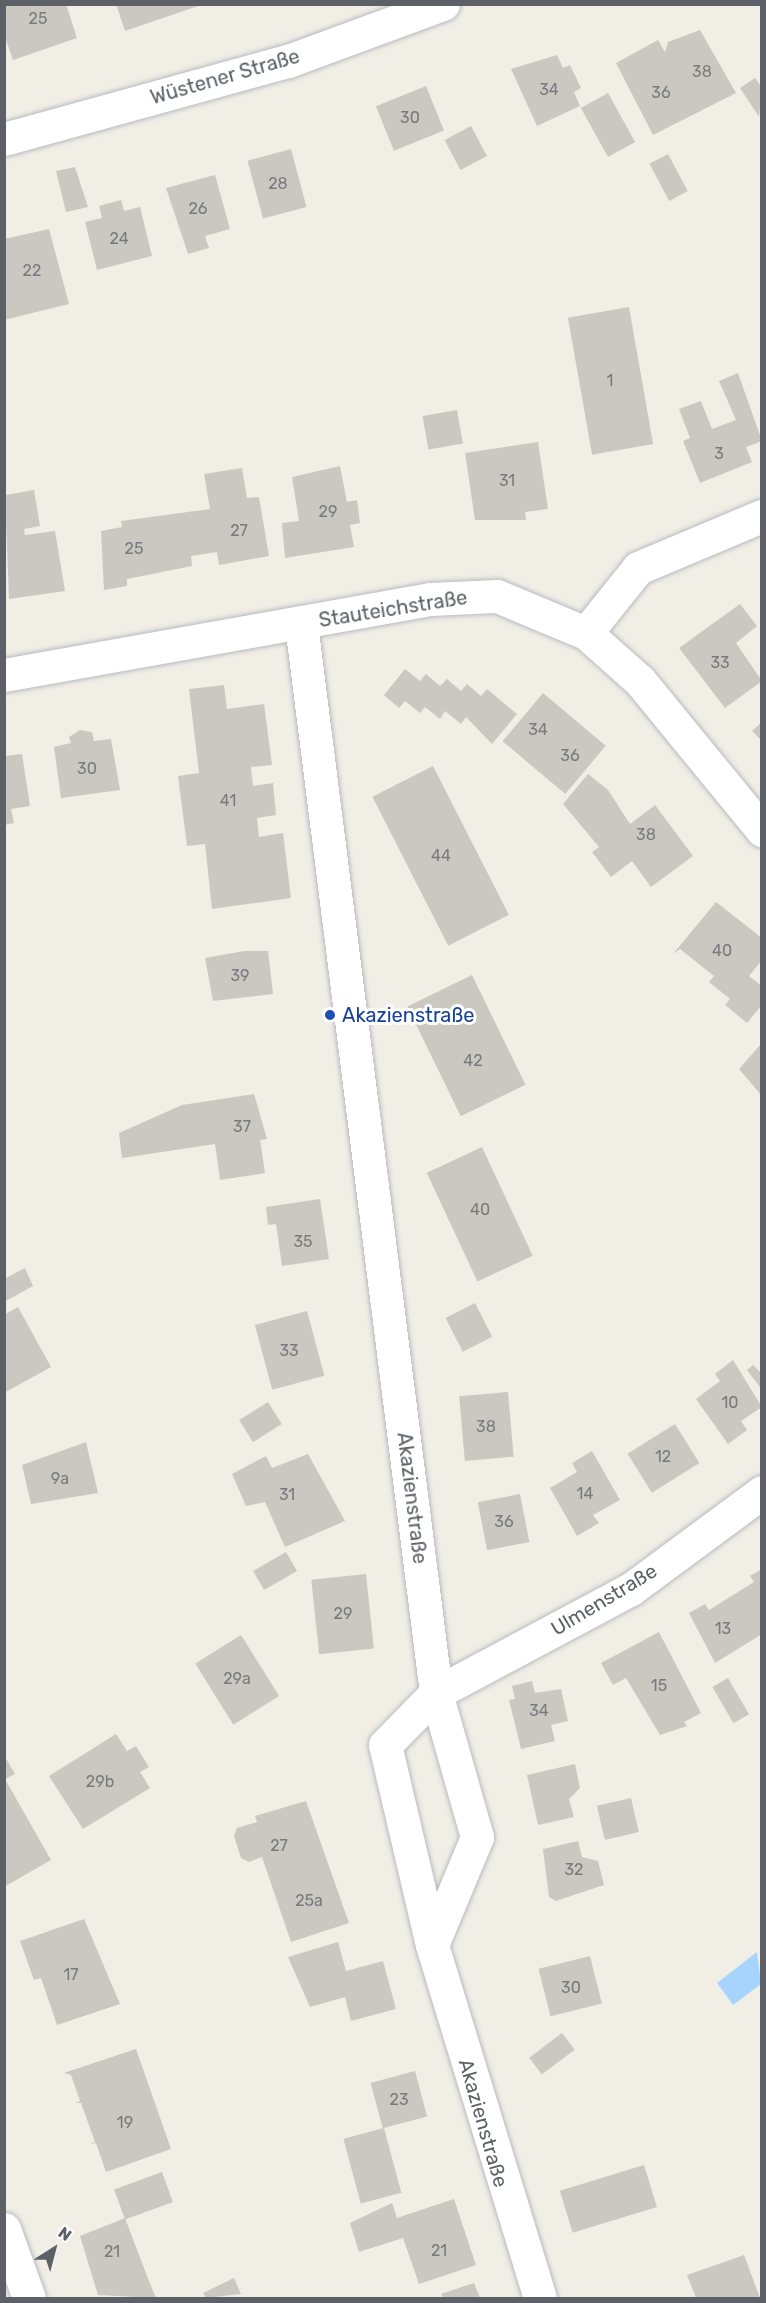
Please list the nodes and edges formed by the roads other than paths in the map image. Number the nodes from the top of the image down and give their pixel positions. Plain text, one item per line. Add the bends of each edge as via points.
1 (443, 4) edge
2 (4, 139) edge
3 (762, 516) edge
4 (302, 624) junction
5 (586, 633) junction
6 (4, 675) edge
7 (762, 830) edge
8 (762, 1492) edge
9 (436, 1693) junction
10 (432, 1945) junction
11 (4, 2229) edge
12 (29, 2298) edge
13 (540, 2298) edge

1 - 2 street, Wüstener Straße via 288,61
3 - 5 street via 638,568
4 - 5 street, Stauteichstraße via 463,594 497,596
4 - 6 street, Stauteichstraße
4 - 9 street, Akazienstraße
5 - 7 street, Stauteichstraße via 640,681
8 - 9 street, Ulmenstraße via 630,1589
9 - 10 street, Akazienstraße via 477,1837
9 - 10 street, Akazienstraße via 385,1745
10 - 13 street, Akazienstraße
11 - 12 street

